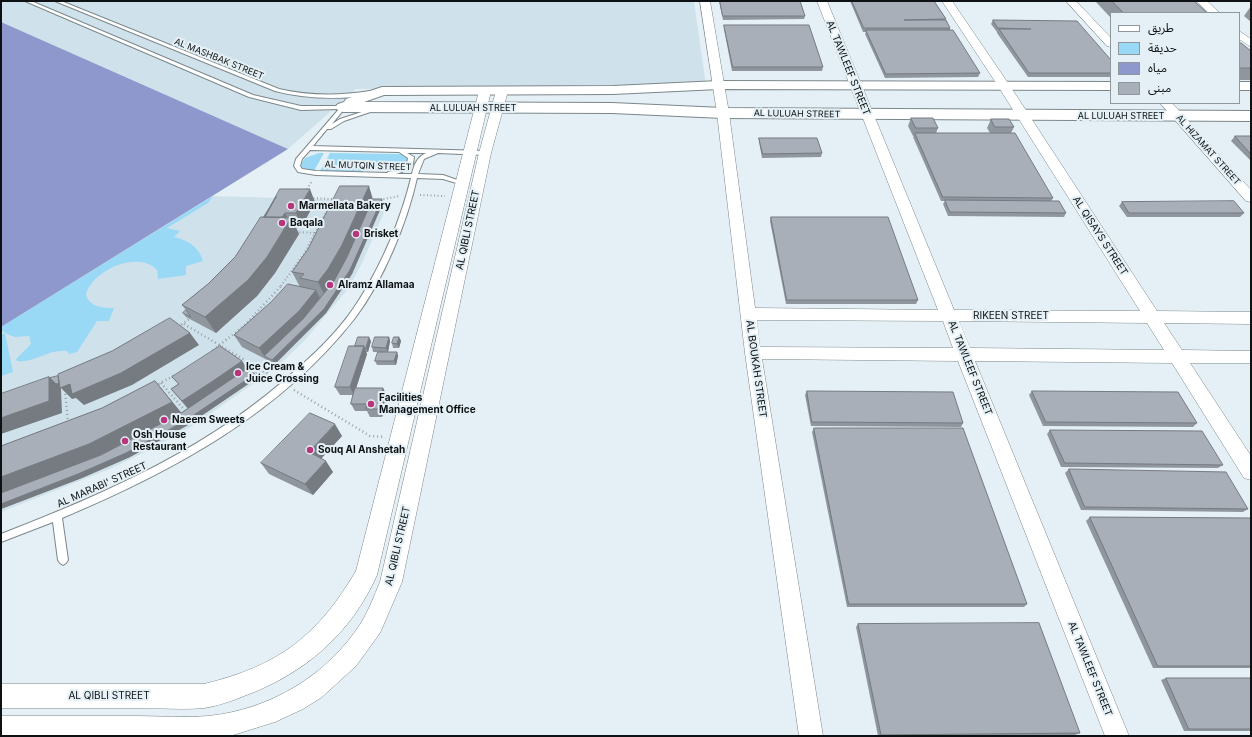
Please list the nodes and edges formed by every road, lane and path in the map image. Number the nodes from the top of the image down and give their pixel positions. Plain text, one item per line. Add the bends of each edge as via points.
1 (27, 1) edge
2 (58, 1) edge
3 (705, 1) edge
4 (822, 1) edge
5 (947, 1) edge
6 (1071, 1) edge
7 (1201, 1) edge
8 (1214, 12) edge
9 (1240, 35) edge
10 (1110, 43) edge
11 (1251, 44) edge
12 (854, 84) junction
13 (719, 85) junction
14 (1004, 86) junction
15 (1110, 86) edge
16 (1240, 86) edge
17 (1251, 86) edge
18 (613, 90) junction
19 (382, 92) junction
20 (299, 95) junction
21 (491, 100) junction
22 (1167, 104) edge
23 (284, 105) junction
24 (343, 107) junction
25 (390, 108) junction
26 (612, 108) junction
27 (723, 113) junction
28 (867, 114) junction
29 (1022, 116) junction
30 (1178, 116) junction
31 (1251, 116) edge
32 (319, 136) junction
33 (308, 148) junction
34 (402, 152) junction
35 (437, 152) junction
36 (478, 153) junction
37 (370, 175) junction
38 (415, 176) junction
39 (463, 183) junction
40 (402, 195) dead end
41 (415, 195) dead end
42 (447, 196) dead end
43 (302, 198) edge
44 (1251, 198) edge
45 (333, 199) junction
46 (341, 199) edge
47 (377, 206) edge
48 (294, 232) dead end
49 (316, 233) junction
50 (277, 290) junction
51 (285, 292) edge
52 (196, 314) edge
53 (748, 314) junction
54 (948, 316) junction
55 (1152, 317) junction
56 (1251, 318) edge
57 (184, 324) junction
58 (177, 328) edge
59 (220, 346) junction
60 (753, 353) junction
61 (208, 355) edge
62 (964, 355) junction
63 (1176, 356) junction
64 (276, 357) edge
65 (1251, 357) edge
66 (262, 369) junction
67 (178, 374) edge
68 (250, 378) edge
69 (279, 381) dead end
70 (160, 383) junction
71 (65, 384) edge
72 (154, 387) edge
73 (291, 388) dead end
74 (191, 418) edge
75 (71, 425) edge
76 (401, 438) junction
77 (1251, 472) edge
78 (57, 517) junction
79 (1, 538) edge
80 (63, 560) dead end
81 (1, 696) edge
82 (1, 728) edge
83 (811, 736) edge
84 (1117, 736) edge

1 - 23 lane via 251,96
2 - 20 lane, AL MASHBAK STREET via 266,86
3 - 13 street, AL BOUKAH STREET
4 - 12 street, AL TAWLEEF STREET
5 - 14 street, AL QISAYS STREET
6 - 10 street
7 - 8 street
9 - 11 street
12 - 13 street, AL LULUAH STREET
12 - 14 street, AL LULUAH STREET
12 - 28 street, AL TAWLEEF STREET
13 - 18 street, AL LULUAH STREET
13 - 27 street, AL BOUKAH STREET
14 - 15 street, AL LULUAH STREET
14 - 29 street, AL QISAYS STREET
16 - 17 street
18 - 21 street, AL LULUAH STREET
18 - 26 street
19 - 20 lane, AL MASHBAK STREET via 329,97
19 - 21 street, AL LULUAH STREET
19 - 24 street, AL LULUAH STREET via 360,98
20 - 23 lane
21 - 25 street, AL LULUAH STREET
21 - 26 street, AL LULUAH STREET
21 - 36 street, AL QIBLI STREET
22 - 30 street, AL HIZAMAT STREET
23 - 24 lane via 301,108
24 - 25 street, AL LULUAH STREET
24 - 32 lane, AL MUTQIN STREET
25 - 32 lane via 370,110 342,120
26 - 27 street, AL LULUAH STREET
27 - 28 street, AL LULUAH STREET
27 - 53 street, AL BOUKAH STREET
28 - 29 street, AL LULUAH STREET
28 - 54 street, AL TAWLEEF STREET
29 - 30 street, AL LULUAH STREET
29 - 55 street, AL QISAYS STREET
30 - 31 street, AL LULUAH STREET
30 - 44 street, AL HIZAMAT STREET
32 - 33 lane, AL MUTQIN STREET
33 - 34 lane, AL MUTQIN STREET
33 - 37 lane, AL MUTQIN STREET via 298,163 300,171
34 - 35 lane, AL MUTQIN STREET
34 - 37 lane via 411,157 412,162 408,166 395,172
35 - 36 lane, AL MUTQIN STREET
35 - 38 lane, AL MARABI' STREET via 419,161
36 - 39 street, AL QIBLI STREET
36 - 82 street, AL QIBLI STREET via 391,582 364,638 321,683 295,701 266,715 237,724 207,728
37 - 38 lane, AL MUTQIN STREET
38 - 39 lane, AL MUTQIN STREET via 443,177
38 - 78 lane, AL MARABI' STREET via 386,260 343,326 306,367 286,385 198,448 138,482
39 - 76 street, AL QIBLI STREET
40 - 47 path via 379,200
41 - 42 path
43 - 45 path
45 - 46 path
45 - 49 path
48 - 49 path
49 - 50 path
50 - 51 path
50 - 59 path via 251,320
52 - 57 path
53 - 54 street, RIKEEN STREET
53 - 60 street, AL BOUKAH STREET
54 - 55 street, RIKEEN STREET
54 - 62 street, AL TAWLEEF STREET
55 - 56 street, RIKEEN STREET
55 - 63 street, AL QISAYS STREET
57 - 58 path
57 - 59 path
59 - 61 path
59 - 66 path
60 - 62 street
60 - 83 street, AL BOUKAH STREET
62 - 63 street
62 - 84 street, AL TAWLEEF STREET
63 - 65 street
63 - 77 street, AL QISAYS STREET
64 - 66 path
66 - 68 path
66 - 69 path
67 - 70 path
70 - 72 path
70 - 74 path
71 - 75 path
73 - 76 path via 370,436
76 - 81 street, AL QIBLI STREET via 366,575 354,599 336,622 315,644 290,663 262,679 233,690 204,696
78 - 79 lane, AL MARABI' STREET
78 - 80 lane

